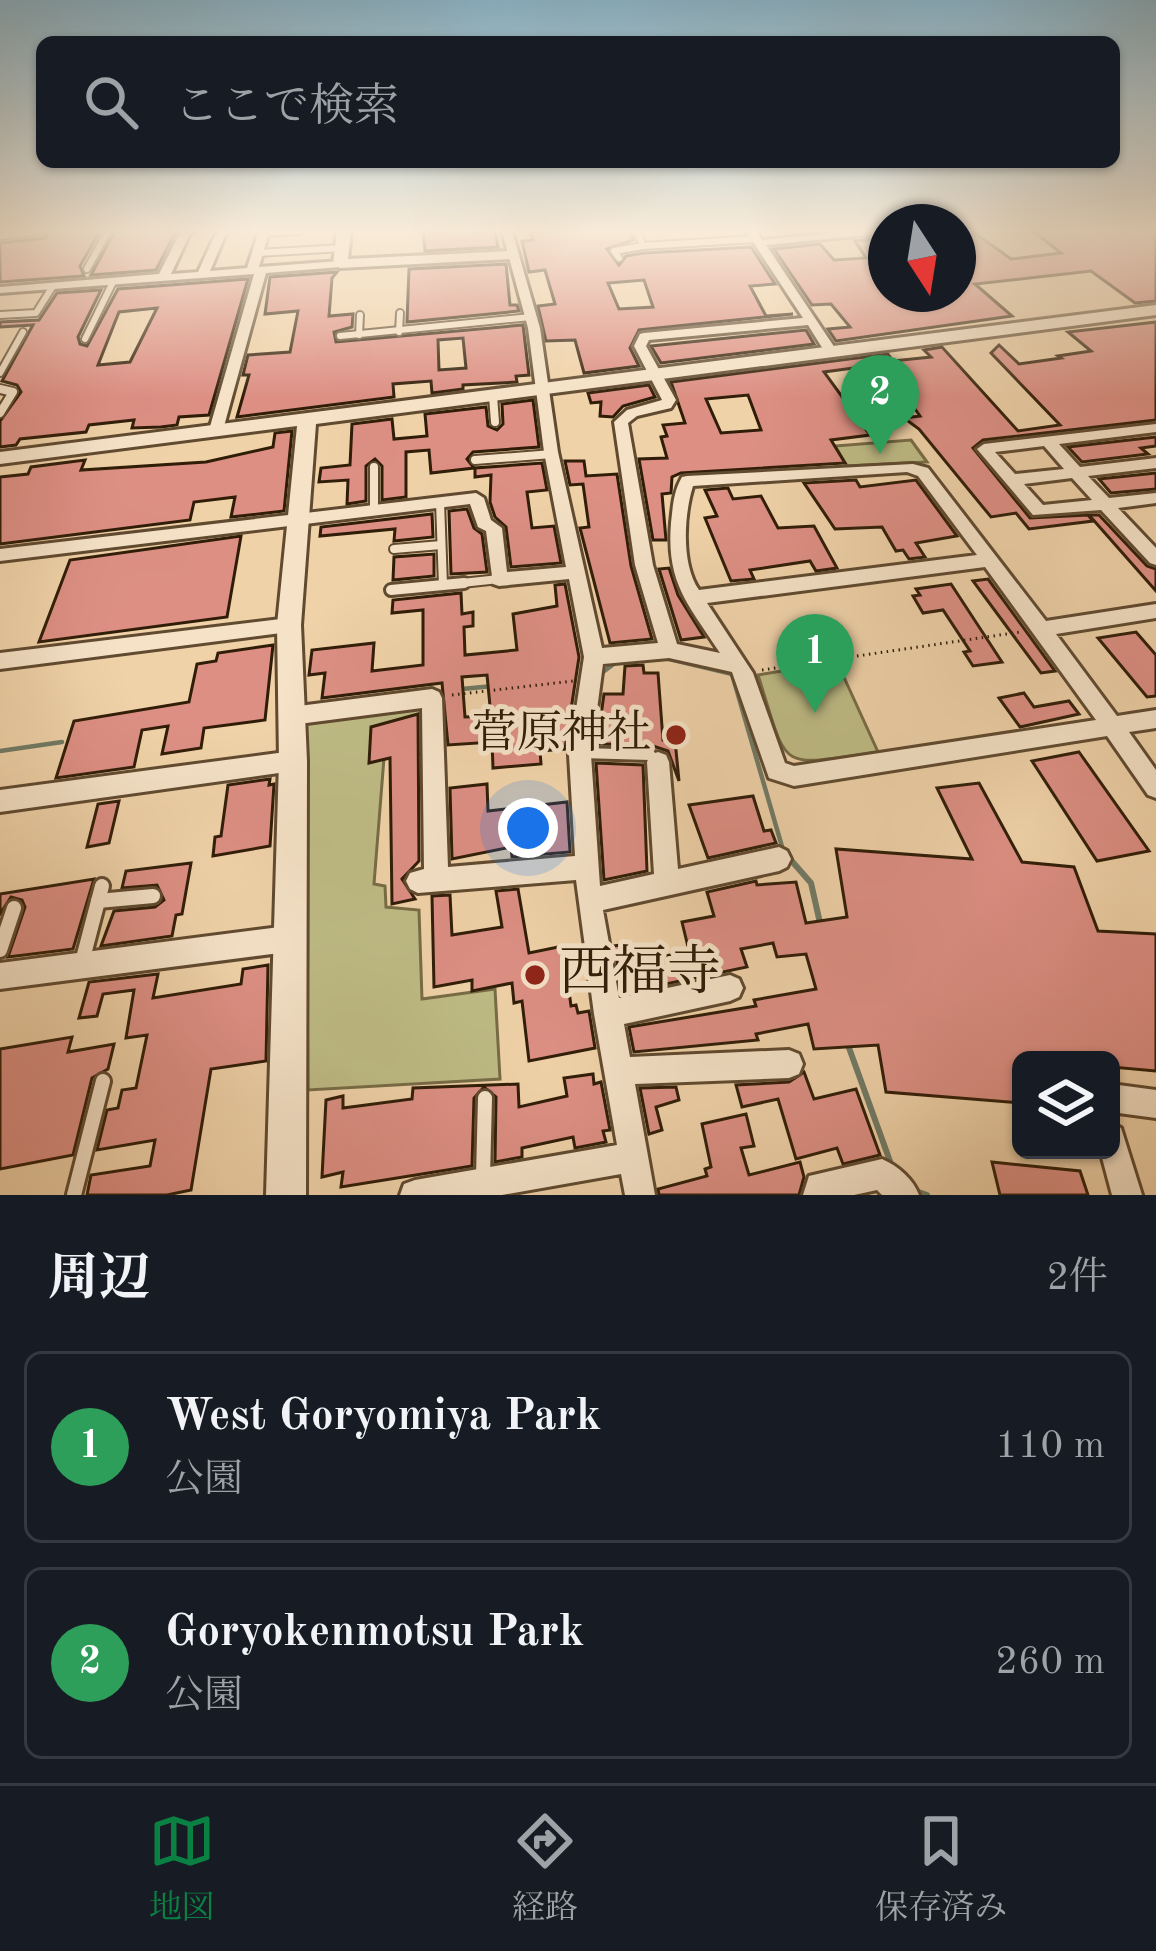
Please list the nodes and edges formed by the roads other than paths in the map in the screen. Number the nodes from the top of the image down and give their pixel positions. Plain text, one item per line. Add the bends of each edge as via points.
1 (53, 286) edge
2 (43, 287) edge
3 (111, 287) edge
4 (253, 287) edge
5 (522, 287) edge
6 (788, 287) edge
7 (0, 290) edge
8 (1156, 310) edge
9 (400, 313) dead end
10 (0, 315) edge
11 (360, 315) dead end
12 (531, 317) junction
13 (811, 321) junction
14 (23, 332) dead end
15 (399, 332) junction
16 (359, 334) junction
17 (340, 336) dead end
18 (85, 338) dead end
19 (831, 351) junction
20 (0, 373) edge
21 (656, 374) junction
22 (0, 388) edge
23 (542, 389) junction
24 (493, 395) junction
25 (0, 413) edge
26 (307, 418) junction
27 (495, 422) dead end
28 (1156, 428) edge
29 (216, 430) junction
30 (1047, 441) junction
31 (552, 454) junction
32 (0, 458) edge
33 (475, 460) dead end
34 (1156, 463) edge
35 (374, 467) dead end
36 (1076, 473) junction
37 (1012, 480) junction
38 (1156, 498) edge
39 (440, 502) junction
40 (1105, 504) junction
41 (374, 509) junction
42 (297, 518) junction
43 (1148, 541) edge
44 (441, 545) junction
45 (394, 549) dead end
46 (0, 555) edge
47 (990, 560) junction
48 (1156, 560) edge
49 (578, 572) junction
50 (500, 579) junction
51 (442, 585) junction
52 (392, 590) dead end
53 (693, 598) junction
54 (1156, 611) edge
55 (290, 626) junction
56 (1042, 629) junction
57 (669, 650) junction
58 (0, 662) edge
59 (740, 669) junction
60 (592, 671) junction
61 (291, 716) junction
62 (1156, 719) edge
63 (1113, 726) junction
64 (580, 752) junction
65 (293, 761) junction
66 (658, 762) joint
67 (1156, 788) edge
68 (0, 802) edge
69 (779, 859) dead end
70 (589, 868) junction
71 (668, 884) junction
72 (153, 896) dead end
73 (589, 901) junction
74 (14, 908) dead end
75 (288, 939) junction
76 (0, 950) edge
77 (81, 966) junction
78 (0, 976) edge
79 (730, 988) dead end
80 (607, 1014) junction
81 (789, 1064) dead end
82 (618, 1071) junction
83 (103, 1081) dead end
84 (485, 1098) dead end
85 (1120, 1099) edge
86 (1156, 1104) edge
87 (633, 1157) junction
88 (1117, 1159) edge
89 (483, 1184) junction
90 (74, 1195) edge
91 (286, 1195) edge
92 (415, 1195) edge
93 (640, 1195) edge
94 (818, 1195) edge
95 (904, 1195) edge
96 (1127, 1195) edge

1 - 10 lane via 36,313
2 - 7 street
3 - 18 lane
4 - 29 street
5 - 12 street
6 - 13 street
8 - 19 street
9 - 15 lane
11 - 16 lane
12 - 15 lane
12 - 23 street
13 - 19 street
13 - 21 street via 644,337 640,346
14 - 20 lane
15 - 16 lane
16 - 17 lane
19 - 21 street
21 - 23 street
21 - 57 street via 666,405 621,422 644,566
22 - 25 lane via 13,392
23 - 24 street
23 - 31 street
24 - 26 street
24 - 27 lane
26 - 29 street
26 - 42 street
28 - 30 street
29 - 32 street
30 - 36 street
30 - 37 street via 983,449
31 - 33 lane
31 - 49 street
34 - 36 street
35 - 41 lane
36 - 37 street
36 - 40 street
37 - 40 street via 1039,511
38 - 40 street
39 - 41 street
39 - 44 lane
39 - 50 street via 476,498 484,523 494,528
40 - 43 street
41 - 42 street
42 - 46 street
42 - 55 street
43 - 48 street
44 - 45 lane
44 - 51 lane
47 - 53 street
47 - 53 street via 923,472 908,467 688,481 678,547
47 - 56 street
49 - 50 street
49 - 60 street
50 - 51 lane
51 - 52 lane
53 - 59 street
54 - 56 street
55 - 58 street
55 - 61 street
56 - 63 street
57 - 59 street
57 - 60 street
59 - 63 street via 777,771 794,776
60 - 64 street
61 - 65 street
61 - 70 street via 432,698 427,880
62 - 63 street
63 - 67 street
64 - 66 lane
64 - 70 street
65 - 68 street
65 - 75 street
66 - 71 street
69 - 71 street
70 - 73 street
71 - 73 street
72 - 77 lane via 100,893
73 - 80 street
74 - 76 lane
75 - 77 street
75 - 91 street
77 - 78 street
79 - 80 street
80 - 82 street
81 - 82 street
82 - 87 street
83 - 90 lane
84 - 89 lane
85 - 86 street
87 - 89 street
87 - 93 street
88 - 96 street
89 - 92 street
94 - 95 street via 820,1187 882,1174

